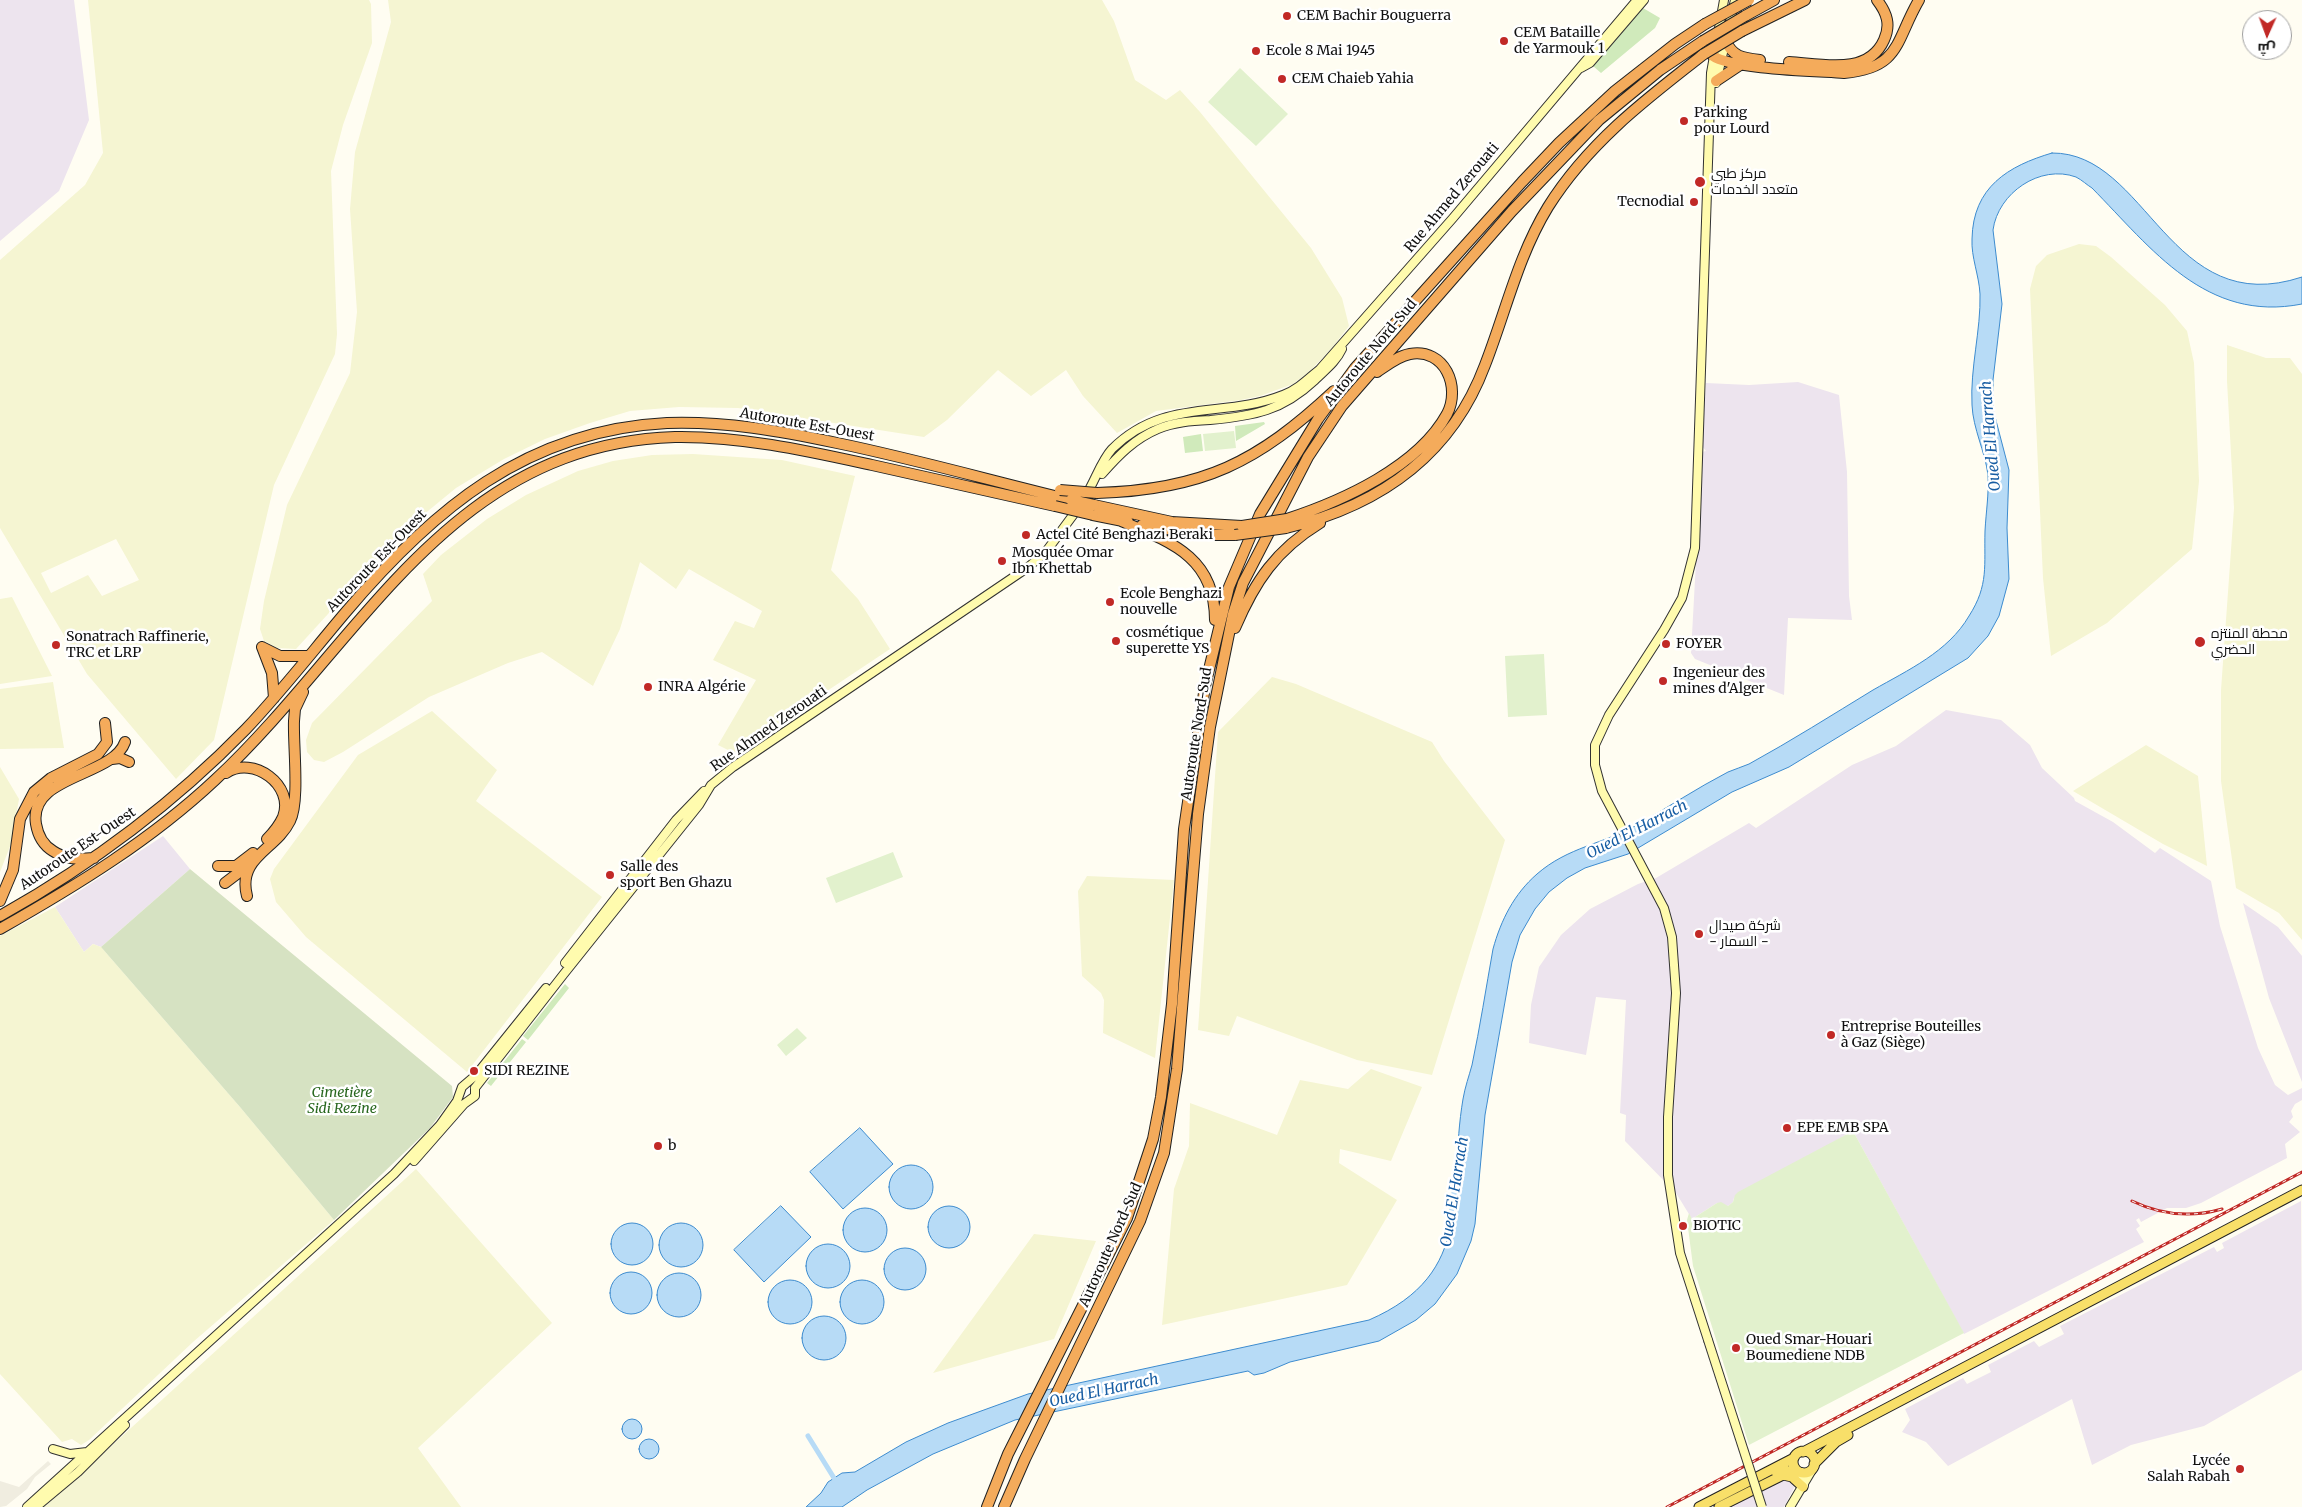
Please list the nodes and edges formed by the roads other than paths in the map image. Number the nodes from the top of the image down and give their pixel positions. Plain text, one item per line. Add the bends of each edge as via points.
1 (1637, 0) edge
2 (1644, 0) edge
3 (1724, 0) edge
4 (1735, 0) edge
5 (1749, 0) edge
6 (1774, 0) edge
7 (1805, 0) edge
8 (1878, 0) edge
9 (1919, 0) edge
10 (1725, 40) junction
11 (1712, 57) junction
12 (1740, 65) junction
13 (1577, 71) junction
14 (1716, 81) junction
15 (1710, 107) junction
16 (1355, 368) junction
17 (1367, 378) junction
18 (987, 478) junction
19 (1095, 489) junction
20 (1094, 510) junction
21 (1333, 515) junction
22 (1121, 521) junction
23 (1287, 524) junction
24 (1214, 646) junction
25 (1224, 654) junction
26 (309, 656) junction
27 (316, 671) junction
28 (274, 698) junction
29 (105, 723) dead end
30 (98, 754) junction
31 (111, 760) junction
32 (129, 762) dead end
33 (215, 780) junction
34 (711, 785) junction
35 (95, 858) junction
36 (246, 863) junction
37 (218, 866) dead end
38 (247, 896) dead end
39 (0, 901) edge
40 (0, 916) edge
41 (0, 928) edge
42 (467, 1084) junction
43 (475, 1088) junction
44 (461, 1094) junction
45 (469, 1100) junction
46 (2302, 1190) edge
47 (2302, 1195) edge
48 (1920, 1393) junction
49 (53, 1450) dead end
50 (89, 1451) junction
51 (1803, 1452) junction
52 (1794, 1458) junction
53 (1813, 1467) junction
54 (1799, 1471) junction
55 (1804, 1486) junction
56 (27, 1507) edge
57 (36, 1507) edge
58 (987, 1507) edge
59 (1004, 1507) edge
60 (1699, 1507) edge
61 (1710, 1507) edge
62 (1719, 1507) edge
63 (1762, 1507) edge
64 (1790, 1507) edge

1 - 13 main road, Rue Ahmed Zerouati
2 - 13 main road, Rue Ahmed Zerouati via 1590,63
3 - 11 main road
4 - 10 main road
5 - 16 highway, Autoroute Nord-Sud, bridge via 1675,44 1615,91 1559,142
6 - 17 highway, Autoroute Nord-Sud, bridge via 1660,70 1599,120 1512,211
7 - 11 highway, bridge via 1742,31
8 - 10 highway via 1888,19 1888,32 1875,54 1856,64 1842,66 1741,58 1733,54
9 - 12 highway via 1895,49 1874,68 1844,73
10 - 11 main road
11 - 12 highway
11 - 14 main road
11 - 15 main road
11 - 21 highway via 1639,104 1611,130 1561,188 1526,249 1477,385 1440,444 1395,482
12 - 14 highway
13 - 19 main road, Rue Ahmed Zerouati via 1359,325 1345,342 1337,360 1306,388 1283,404 1251,415 1188,421 1159,428 1119,455
14 - 15 main road
15 - 63 main road, bridge via 1695,548 1682,598 1609,715 1595,745 1595,765 1602,791 1664,908 1672,937 1676,993 1668,1117 1668,1175 1680,1253
16 - 19 highway via 1307,416 1280,437 1214,474 1184,484 1132,492
16 - 24 highway, Autoroute Nord-Sud via 1318,419 1260,514 1228,587
17 - 23 highway via 1398,358 1410,354 1427,355 1448,371 1452,403 1434,432 1385,474
17 - 25 highway, Autoroute Nord-Sud via 1342,406 1284,498 1243,583
18 - 19 highway, bridge via 1060,490
18 - 20 highway, Autoroute Est-Ouest, bridge via 1071,500
18 - 26 highway, Autoroute Est-Ouest via 782,431 738,426 668,423 587,437 521,461 454,503 415,537
19 - 34 main road, Rue Ahmed Zerouati via 1045,553 1020,573
20 - 22 highway
20 - 23 highway, bridge via 1172,522 1242,526
20 - 27 highway, Autoroute Est-Ouest, bridge via 1055,506 831,456 742,441 675,438 612,444 575,454 538,470 477,505 417,555
21 - 23 highway
21 - 25 highway via 1294,540 1266,570 1248,598
22 - 23 highway, bridge via 1180,532 1236,535
22 - 24 highway via 1176,545 1204,573 1215,608
24 - 58 highway, Autoroute Nord-Sud via 1184,829 1172,1004 1153,1139 1127,1218 1008,1454
25 - 59 highway, Autoroute Nord-Sud via 1198,814 1177,1068 1164,1153 1150,1195 1109,1286 1024,1459
26 - 28 highway, Autoroute Est-Ouest
26 - 28 highway via 280,656 262,646 272,672
27 - 33 highway, Autoroute Est-Ouest
27 - 36 highway via 295,709 294,812 281,834
28 - 35 highway, Autoroute Est-Ouest via 248,728 187,785
29 - 30 highway via 107,742
30 - 31 highway via 125,742 122,751
30 - 39 highway via 51,778 34,792 20,819 13,870
31 - 32 highway via 120,758
31 - 35 highway via 46,793 35,820 37,833 46,846 61,856
33 - 36 highway via 234,767 248,766 263,771 275,781 283,798 283,817
33 - 41 highway, Autoroute Est-Ouest via 115,860
34 - 42 main road via 676,820
34 - 43 main road, Rue Ahmed Zerouati via 699,805
35 - 40 highway, Autoroute Est-Ouest
36 - 37 highway
36 - 38 highway
42 - 43 main road
42 - 44 main road via 462,1087
43 - 45 main road via 475,1096
44 - 45 main road
44 - 50 main road via 440,1125 394,1174
45 - 57 main road via 401,1173 131,1419 78,1472
46 - 48 main road
47 - 48 main road
48 - 51 main road
48 - 53 main road via 1844,1436
49 - 50 main road via 70,1454
50 - 56 main road
51 - 52 main road
51 - 53 main road via 1813,1457
52 - 54 main road via 1794,1465
52 - 60 main road
53 - 54 main road
53 - 55 main road
54 - 55 main road
54 - 61 main road via 1778,1471
55 - 62 main road via 1783,1475
55 - 64 main road

